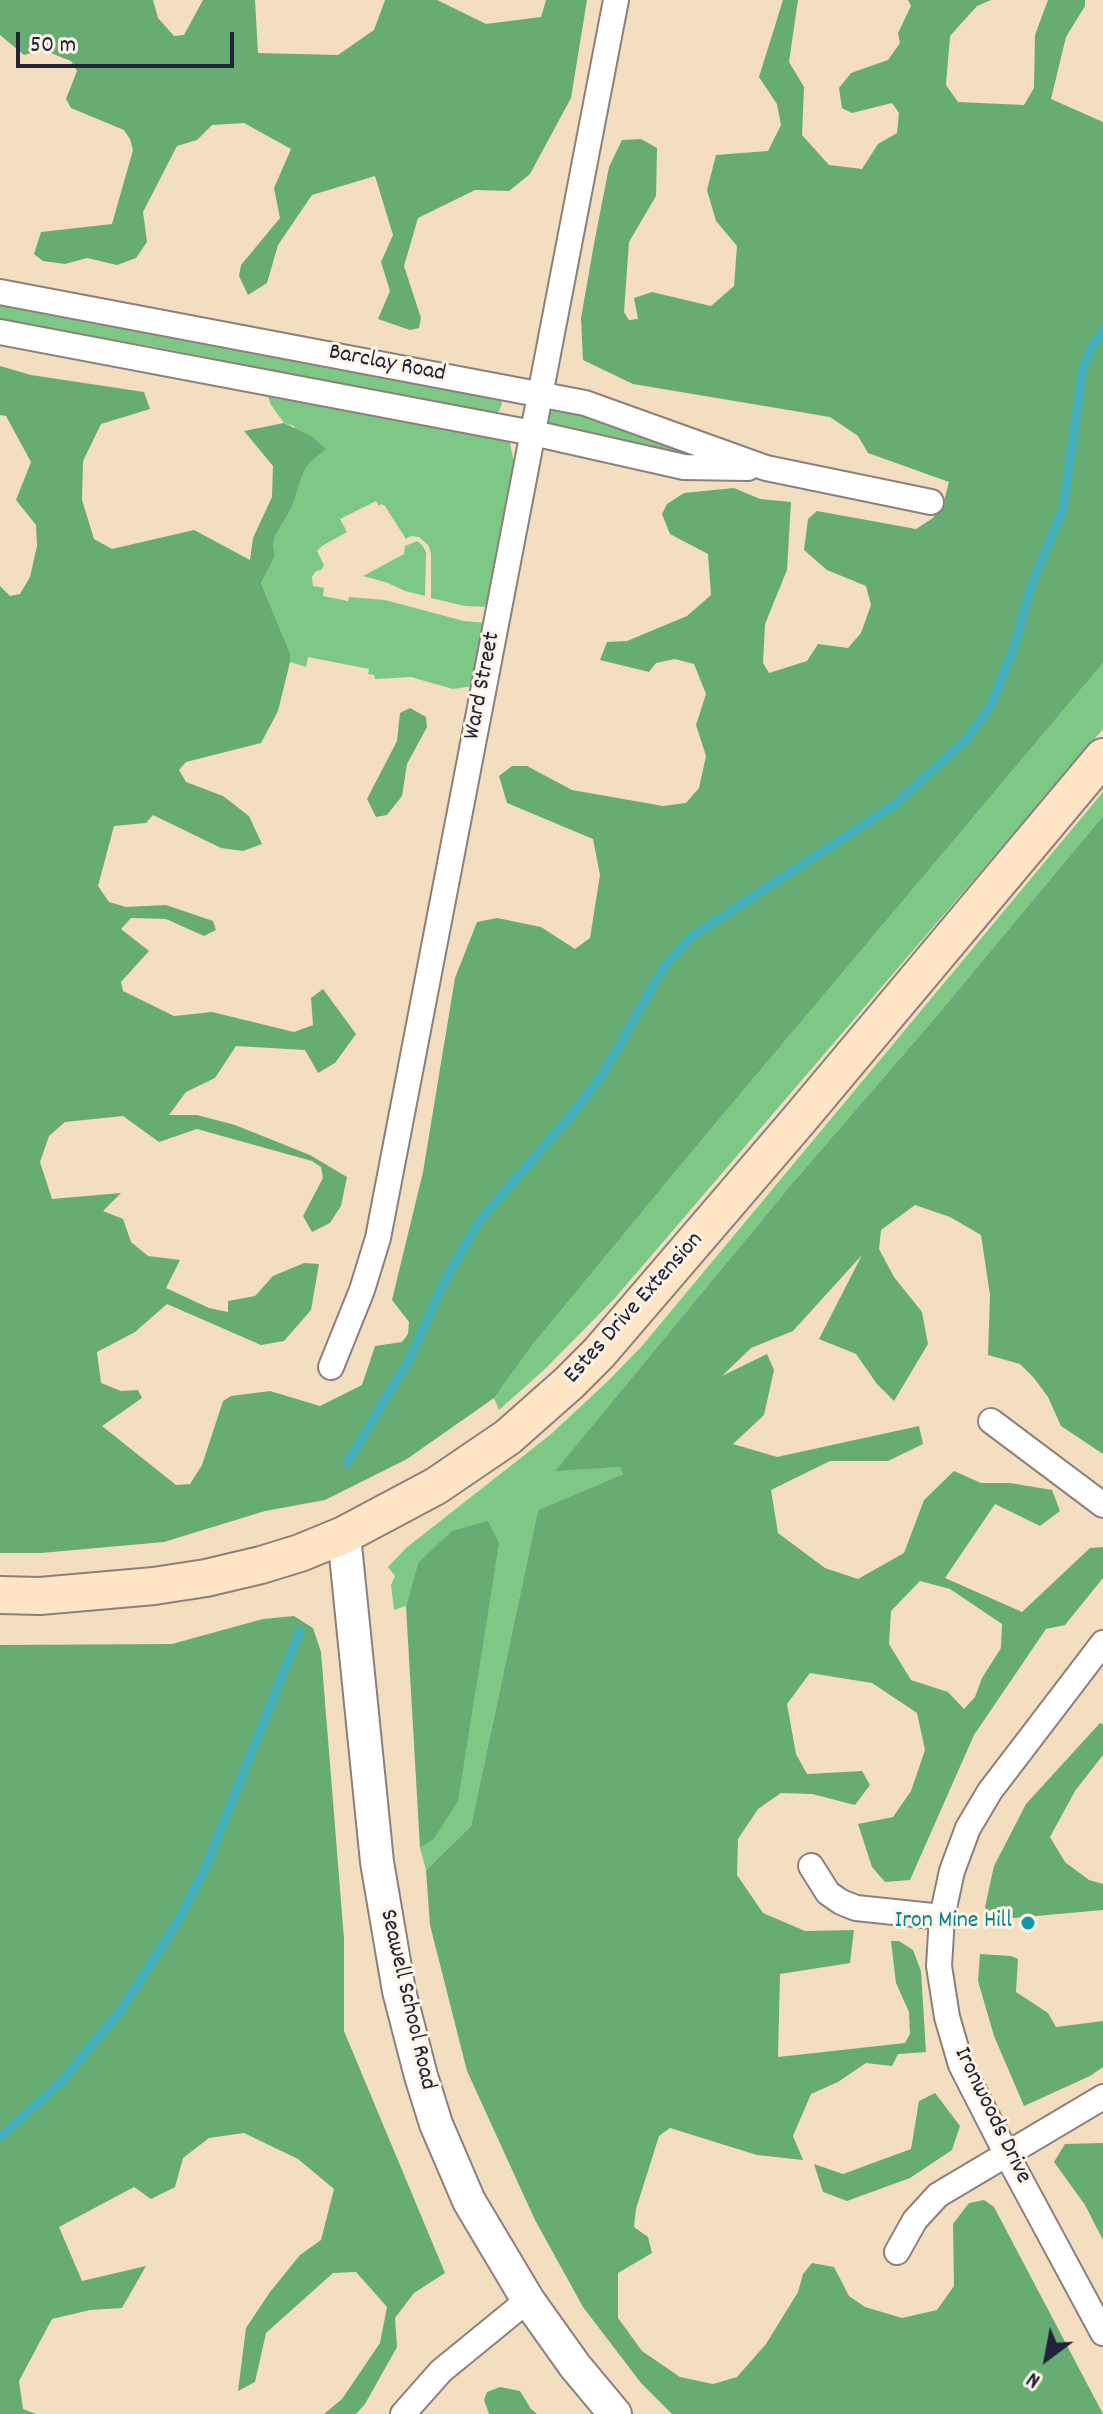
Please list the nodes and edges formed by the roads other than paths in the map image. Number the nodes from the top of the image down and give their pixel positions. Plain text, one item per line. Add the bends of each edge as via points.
1 (616, 0) edge
2 (0, 292) edge
3 (0, 332) edge
4 (541, 394) junction
5 (533, 433) junction
6 (766, 468) junction
7 (931, 502) dead end
8 (1103, 757) edge
9 (331, 1367) dead end
10 (991, 1421) dead end
11 (1103, 1505) edge
12 (344, 1535) junction
13 (0, 1595) edge
14 (1103, 1643) edge
15 (811, 1866) dead end
16 (942, 1917) junction
17 (1103, 2097) edge
18 (1006, 2153) junction
19 (897, 2252) dead end
20 (528, 2300) junction
21 (1103, 2333) edge
22 (403, 2414) edge
23 (615, 2414) edge

1 - 4 street, Ward Street
2 - 4 street, Barclay Road
3 - 5 street, Barclay Road
4 - 5 street, Ward Street
4 - 6 street, Barclay Road via 585,403
5 - 6 street, Barclay Road via 684,467
5 - 9 street, Ward Street via 378,1238
6 - 7 street, Barclay Road
8 - 12 main road, Estes Drive Extension via 599,1353 508,1437 403,1505
10 - 11 street
12 - 13 main road, Estes Drive Extension via 287,1557 206,1578 96,1592
12 - 20 street, Seawell School Road via 377,1862 408,2032 436,2124 464,2188
14 - 16 street, Ironwoods Drive via 990,1791 968,1828
15 - 16 street via 828,1893 856,1908
16 - 18 street, Ironwoods Drive via 939,1966 947,2017 961,2065
17 - 18 street
18 - 19 street via 938,2195 915,2220
18 - 21 street, Ironwoods Drive
20 - 22 street via 441,2371
20 - 23 street, Seawell School Road

